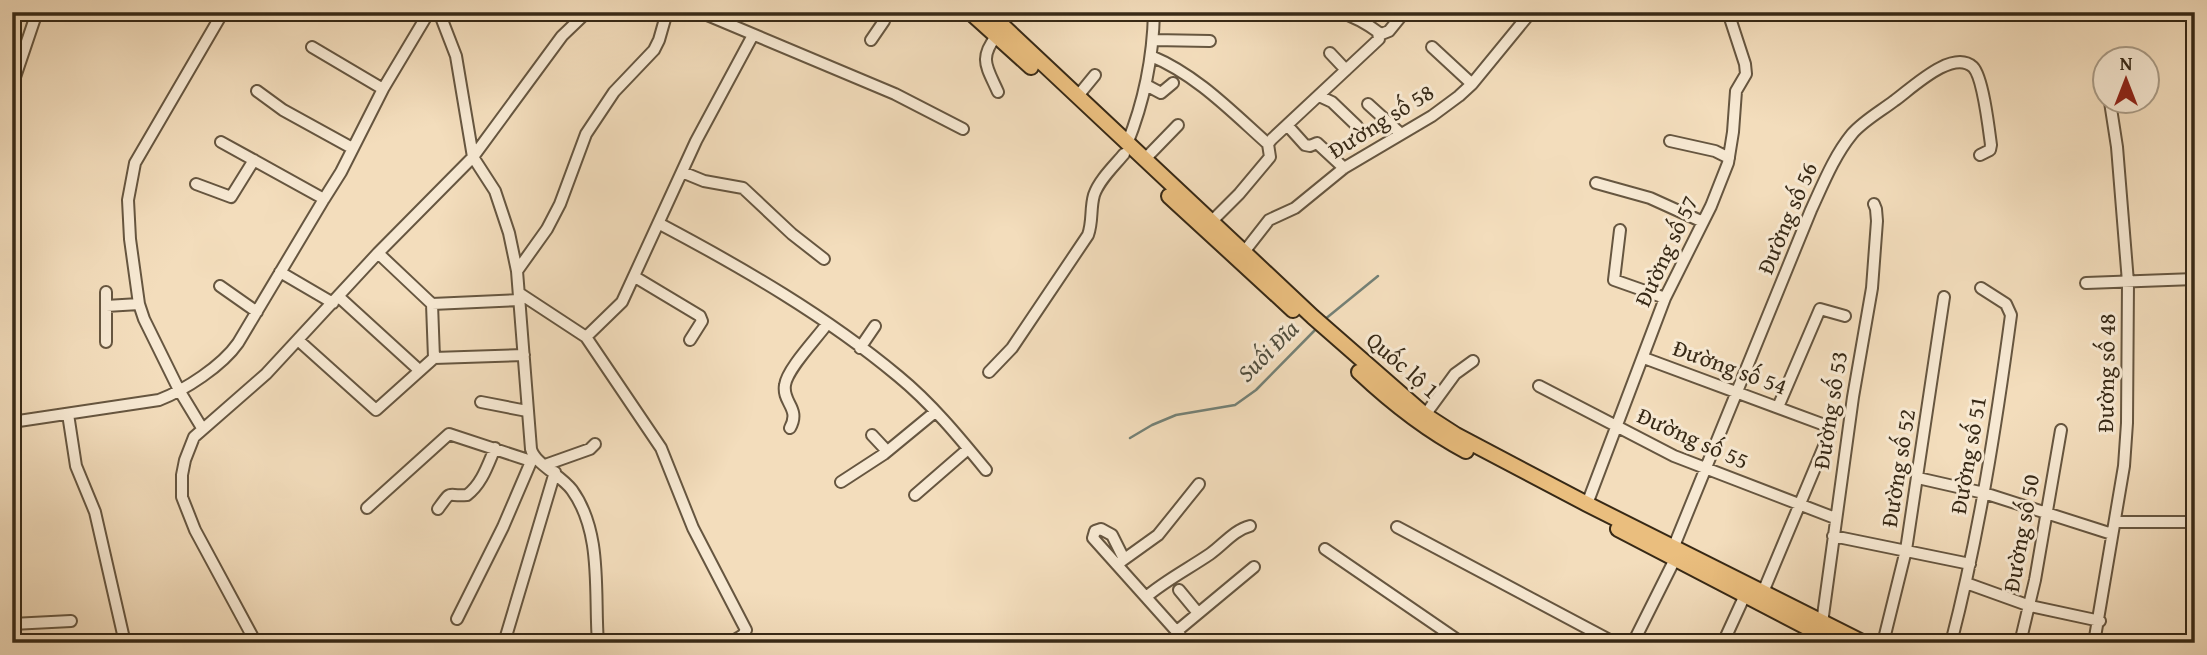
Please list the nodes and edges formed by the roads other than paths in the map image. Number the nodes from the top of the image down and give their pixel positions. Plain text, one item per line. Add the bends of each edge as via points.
1 (37, 12) edge
2 (223, 12) edge
3 (429, 12) edge
4 (439, 12) edge
5 (587, 12) edge
6 (667, 12) edge
7 (700, 12) edge
8 (886, 12) edge
9 (970, 12) edge
10 (988, 12) edge
11 (1154, 12) edge
12 (1340, 12) edge
13 (1531, 12) edge
14 (1728, 12) edge
15 (1402, 15) dead end
16 (753, 35) junction
17 (997, 35) junction
18 (1379, 36) junction
19 (871, 40) dead end
20 (1153, 40) junction
21 (1210, 41) dead end
22 (312, 47) dead end
23 (1432, 47) dead end
24 (1330, 53) dead end
25 (1151, 56) junction
26 (1346, 70) junction
27 (1095, 75) dead end
28 (1173, 83) dead end
29 (1146, 85) junction
30 (1472, 85) junction
31 (12, 86) edge
32 (383, 89) junction
33 (257, 91) dead end
34 (998, 92) dead end
35 (1319, 96) junction
36 (1077, 97) junction
37 (1368, 104) dead end
38 (2112, 116) edge
39 (1178, 125) dead end
40 (1287, 125) junction
41 (1357, 126) dead end
42 (963, 129) dead end
43 (1401, 134) junction
44 (1670, 141) dead end
45 (221, 142) dead end
46 (1268, 144) junction
47 (352, 148) junction
48 (1125, 149) junction
49 (1980, 155) dead end
50 (473, 157) junction
51 (1729, 158) junction
52 (254, 160) junction
53 (1144, 160) junction
54 (1344, 168) junction
55 (682, 172) junction
56 (1596, 183) dead end
57 (196, 184) dead end
58 (324, 198) junction
59 (1874, 204) dead end
60 (1212, 221) junction
61 (1703, 222) junction
62 (660, 224) junction
63 (1620, 230) dead end
64 (1244, 251) junction
65 (378, 253) junction
66 (824, 260) dead end
67 (517, 271) junction
68 (280, 272) junction
69 (635, 277) junction
70 (2195, 279) edge
71 (2128, 282) junction
72 (2086, 283) dead end
73 (220, 286) dead end
74 (1981, 288) dead end
75 (106, 292) dead end
76 (519, 296) junction
77 (1944, 297) dead end
78 (1665, 298) junction
79 (336, 300) junction
80 (139, 304) junction
81 (432, 304) junction
82 (106, 306) junction
83 (257, 312) junction
84 (1845, 316) dead end
85 (1311, 320) junction
86 (827, 324) junction
87 (875, 326) dead end
88 (1325, 333) junction
89 (586, 337) junction
90 (690, 340) dead end
91 (298, 341) junction
92 (106, 342) dead end
93 (860, 348) junction
94 (524, 355) junction
95 (434, 358) junction
96 (1644, 358) junction
97 (1473, 360) dead end
98 (419, 370) junction
99 (989, 372) dead end
100 (1539, 386) dead end
101 (179, 390) junction
102 (1738, 393) junction
103 (481, 402) dead end
104 (1778, 407) junction
105 (527, 411) junction
106 (935, 412) junction
107 (68, 414) junction
108 (1425, 415) junction
109 (12, 422) edge
110 (202, 428) junction
111 (790, 428) dead end
112 (1618, 428) junction
113 (2061, 430) dead end
114 (872, 435) dead end
115 (595, 444) dead end
116 (495, 448) junction
117 (968, 449) junction
118 (887, 451) junction
119 (532, 459) junction
120 (545, 465) junction
121 (1707, 469) junction
122 (986, 470) dead end
123 (555, 472) junction
124 (1918, 478) junction
125 (841, 482) dead end
126 (1199, 484) dead end
127 (1984, 493) junction
128 (915, 495) dead end
129 (1587, 504) junction
130 (1801, 506) junction
131 (367, 508) dead end
132 (438, 509) dead end
133 (2046, 515) junction
134 (1835, 518) junction
135 (2115, 522) junction
136 (2195, 522) edge
137 (1250, 526) dead end
138 (1397, 527) dead end
139 (2112, 534) junction
140 (1833, 536) junction
141 (1325, 549) dead end
142 (1906, 550) junction
143 (1674, 553) junction
144 (1970, 564) junction
145 (1254, 567) dead end
146 (1966, 583) junction
147 (1179, 590) dead end
148 (1763, 593) junction
149 (1745, 595) junction
150 (1146, 597) junction
151 (2030, 606) junction
152 (1198, 613) junction
153 (457, 619) dead end
154 (71, 621) dead end
155 (2100, 621) junction
156 (1822, 623) junction
157 (12, 624) edge
158 (1177, 631) junction
159 (125, 643) edge
160 (256, 643) edge
161 (504, 643) edge
162 (598, 643) edge
163 (730, 643) edge
164 (1187, 643) edge
165 (1462, 643) edge
166 (1615, 643) edge
167 (1633, 643) edge
168 (1723, 643) edge
169 (1837, 643) edge
170 (1864, 643) edge
171 (1883, 643) edge
172 (1951, 643) edge
173 (2020, 643) edge
174 (2094, 643) edge

1 - 31 street
2 - 80 street via 131,175 129,229
3 - 32 street
4 - 50 street via 456,56
5 - 50 street via 562,36
6 - 67 street via 654,50 614,92 590,127 560,204
7 - 16 street
8 - 19 street
9 - 17 highway, Quốc lộ 1
10 - 36 highway, Quốc lộ 1
11 - 20 street
12 - 18 street via 1360,20
13 - 30 street, Đường số 58
14 - 51 street, Đường số 57 via 1746,74 1736,91
15 - 18 street
16 - 42 street via 906,99
16 - 55 street
17 - 34 street via 985,55
17 - 48 highway, Quốc lộ 1
18 - 26 street
20 - 21 street
20 - 25 street
22 - 32 street
23 - 30 street
24 - 26 street
25 - 29 street
25 - 46 street via 1203,87
26 - 35 street
27 - 36 street
28 - 29 street via 1161,93
29 - 48 street
30 - 43 street, Đường số 58
32 - 47 street
33 - 47 street
35 - 40 street
35 - 41 street
36 - 48 highway, Quốc lộ 1
37 - 43 street
38 - 71 street, Đường số 48
39 - 53 street
40 - 46 street
40 - 54 street via 1306,145 1317,143
43 - 54 street, Đường số 58
44 - 51 street
45 - 52 street
46 - 60 street via 1270,157
47 - 58 street
48 - 53 highway, Quốc lộ 1
48 - 85 highway, Quốc lộ 1
48 - 99 street via 1097,188 1088,235 1012,348
49 - 102 street, Đường số 56 via 1991,145 1982,89 1972,66 1960,62 1932,71 1857,129 1811,209
50 - 65 street
50 - 67 street via 500,202
51 - 61 street, Đường số 57
52 - 57 street via 231,197
52 - 58 street
53 - 60 highway, Quốc lộ 1
54 - 64 street, Đường số 58 via 1299,205 1269,220
55 - 62 street
55 - 66 street via 743,188
56 - 61 street via 1650,198
58 - 68 street
59 - 134 street, Đường số 53 via 1872,288
60 - 64 highway, Quốc lộ 1
61 - 78 street, Đường số 57
62 - 69 street
62 - 86 street via 728,260
63 - 78 street via 1614,280
64 - 85 highway, Quốc lộ 1
65 - 79 street
65 - 81 street
67 - 76 street
68 - 79 street
68 - 83 street
69 - 89 street via 617,310
69 - 90 street via 700,316 702,321
70 - 71 street
71 - 72 street
71 - 135 street, Đường số 48 via 2127,423
73 - 83 street
74 - 127 street, Đường số 51 via 2007,304 2011,316
75 - 82 street
76 - 81 street
76 - 89 street
76 - 94 street
77 - 124 street, Đường số 52
78 - 96 street, Đường số 57
79 - 91 street
79 - 98 street
80 - 82 street
80 - 101 street
81 - 95 street
82 - 92 street
83 - 101 street via 231,353
84 - 104 street via 1819,310
85 - 88 highway, Quốc lộ 1
86 - 93 street
86 - 111 street via 787,378 785,390 794,412
87 - 93 street
88 - 108 highway, Quốc lộ 1
88 - 143 highway, Quốc lộ 1 via 1399,408 1441,438
89 - 163 street via 646,423 674,475 698,537 746,630
91 - 98 street via 376,410
91 - 110 street via 247,392
93 - 106 street
94 - 95 street
94 - 105 street
95 - 98 street
96 - 102 street, Đường số 54
96 - 112 street, Đường số 57
97 - 108 street via 1455,374
100 - 112 street, Đường số 55
101 - 107 street via 159,400
101 - 110 street
102 - 104 street, Đường số 54
102 - 121 street, Đường số 56
103 - 105 street
104 - 130 street, Đường số 54 via 1830,427
105 - 119 street
106 - 117 street
106 - 118 street
107 - 109 street
107 - 159 street via 76,466 95,512
108 - 129 highway, Quốc lộ 1
110 - 160 street via 185,460 182,497
112 - 121 street, Đường số 55
112 - 129 street, Đường số 57
113 - 133 street, Đường số 50
114 - 118 street
115 - 120 street
116 - 119 street
116 - 131 street via 449,434
116 - 132 street via 472,492 452,493
117 - 122 street
117 - 128 street
118 - 125 street
119 - 120 street
119 - 153 street
120 - 123 street
121 - 130 street, Đường số 55
121 - 143 street, Đường số 56
123 - 161 street
123 - 162 street via 580,503 589,529
124 - 127 street
124 - 142 street, Đường số 52
126 - 150 street via 1158,535 1121,562
127 - 133 street
127 - 144 street, Đường số 51
129 - 143 highway, Quốc lộ 1
130 - 134 street, Đường số 55
130 - 148 street, Đường số 54
133 - 139 street
133 - 151 street, Đường số 50
134 - 140 street, Đường số 53
135 - 136 street
135 - 139 street, Đường số 48
137 - 150 street
138 - 166 street
139 - 155 street, Đường số 48
140 - 142 street
140 - 156 street, Đường số 53
141 - 165 street
142 - 144 street
142 - 171 street, Đường số 52
143 - 148 highway, Quốc lộ 1
143 - 149 highway, Quốc lộ 1
143 - 167 street, Đường số 56
144 - 146 street, Đường số 51
145 - 152 street
146 - 151 street
146 - 172 street, Đường số 51
147 - 152 street
148 - 156 highway, Quốc lộ 1
149 - 168 street
149 - 169 highway, Quốc lộ 1
150 - 158 street
151 - 155 street
151 - 173 street, Đường số 50
152 - 158 street
154 - 157 street
155 - 174 street, Đường số 48
156 - 170 highway, Quốc lộ 1
158 - 164 street

